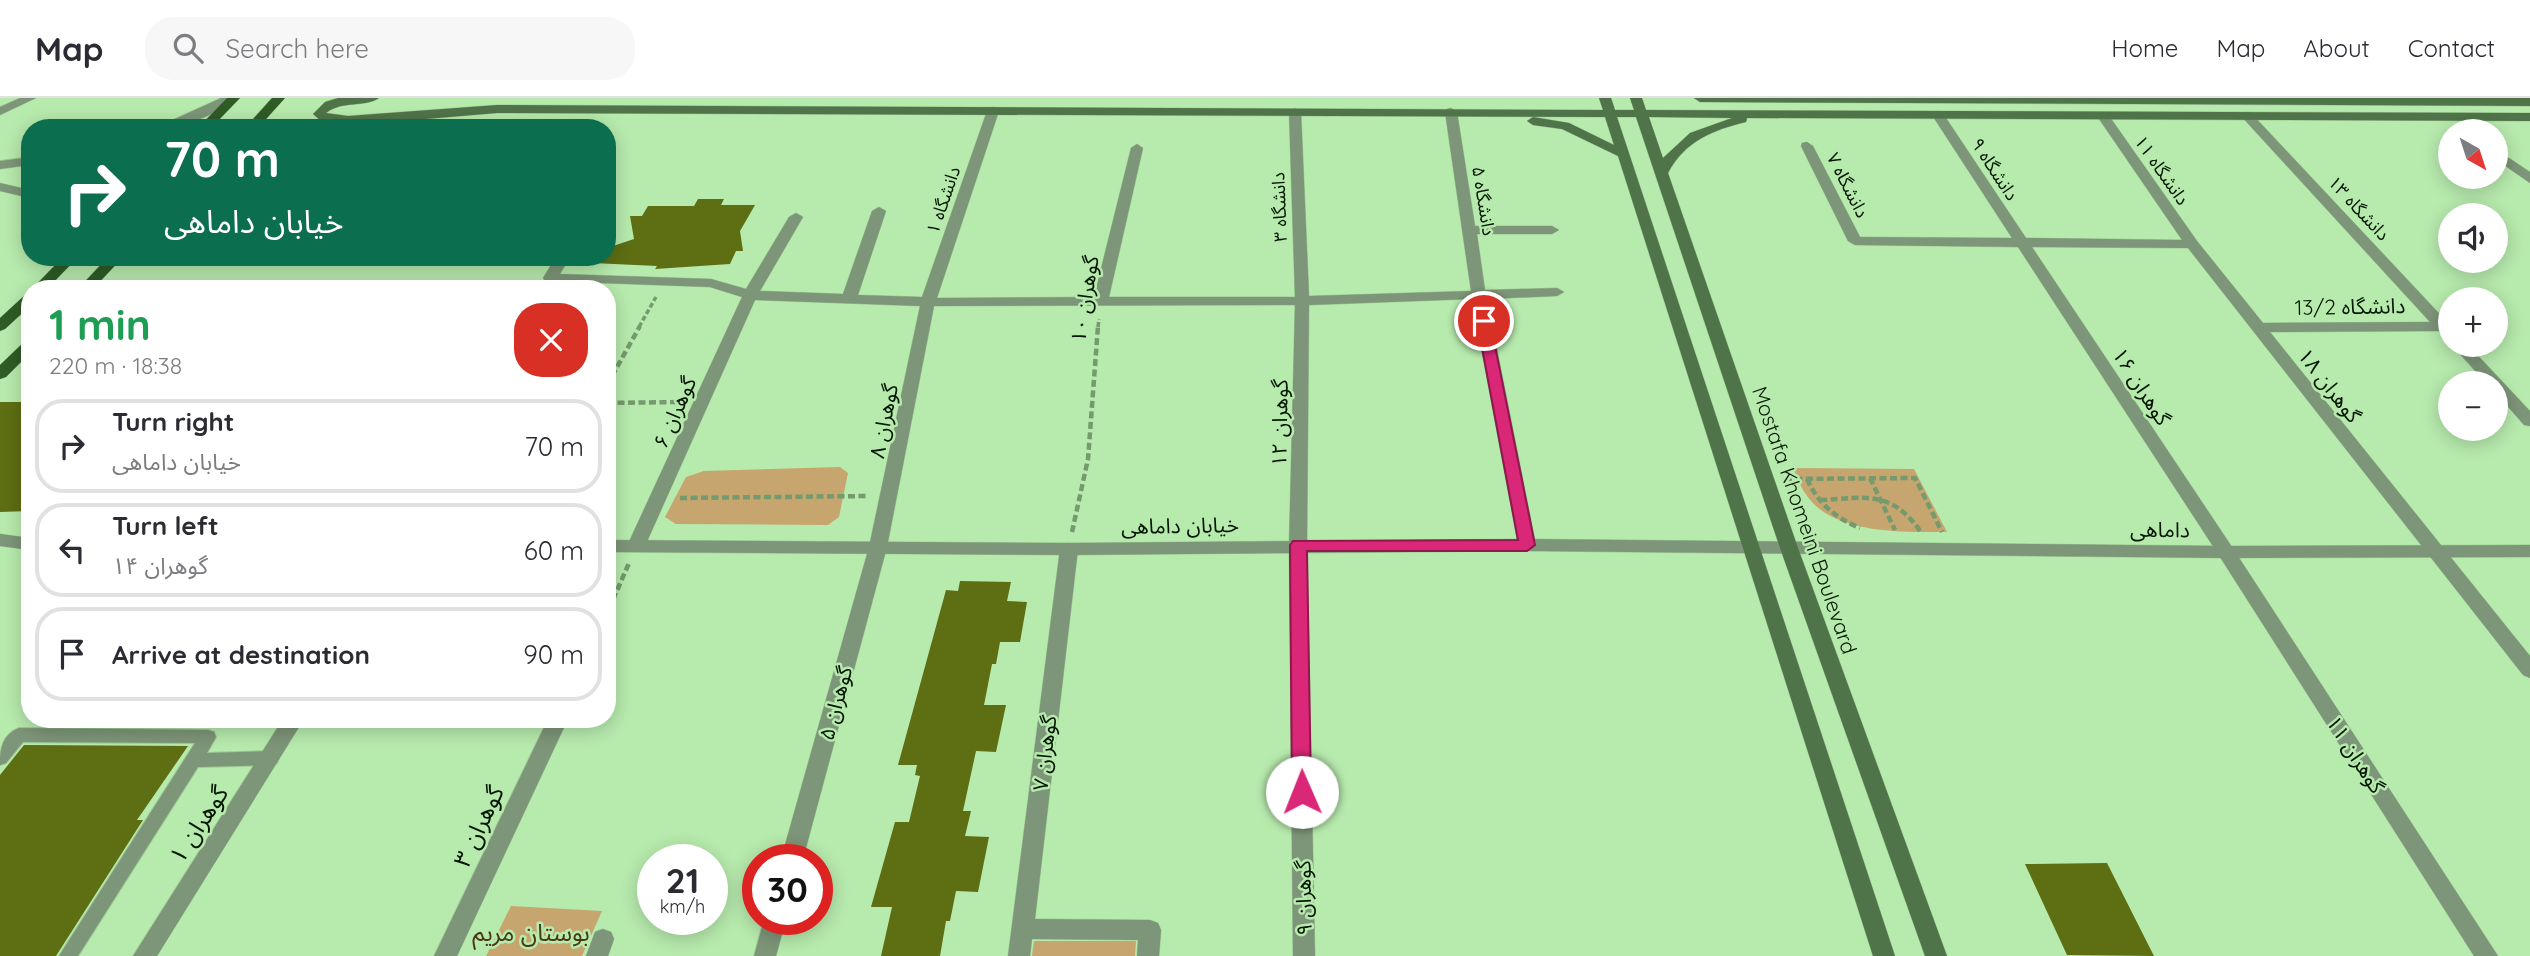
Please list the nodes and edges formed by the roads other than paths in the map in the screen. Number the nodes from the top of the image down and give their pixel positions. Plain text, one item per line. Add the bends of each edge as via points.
1 (30, 98) edge
2 (232, 98) edge
3 (279, 98) edge
4 (373, 98) edge
5 (1700, 98) edge
6 (1730, 98) edge
7 (1925, 99) edge
8 (2216, 100) edge
9 (2519, 101) edge
10 (1608, 105) edge
11 (1639, 105) edge
12 (0, 111) edge
13 (993, 111) junction
14 (1295, 112) junction
15 (1451, 112) junction
16 (1471, 112) junction
17 (1765, 115) junction
18 (1938, 115) junction
19 (2103, 116) junction
20 (2247, 116) junction
21 (2530, 117) edge
22 (185, 119) edge
23 (212, 119) edge
24 (259, 119) edge
25 (353, 119) joint
26 (1807, 146) dead end
27 (1138, 148) dead end
28 (1625, 155) junction
29 (21, 162) edge
30 (2509, 162) dead end
31 (0, 165) edge
32 (1662, 172) junction
33 (2530, 179) edge
34 (880, 211) dead end
35 (796, 217) dead end
36 (1469, 230) junction
37 (1552, 230) dead end
38 (2022, 243) junction
39 (2192, 244) junction
40 (58, 266) edge
41 (107, 266) edge
42 (557, 266) edge
43 (46, 280) edge
44 (94, 280) edge
45 (608, 280) edge
46 (616, 280) edge
47 (1557, 292) dead end
48 (750, 295) junction
49 (1479, 296) junction
50 (849, 299) junction
51 (1101, 300) junction
52 (928, 302) junction
53 (1302, 302) junction
54 (21, 306) edge
55 (2438, 321) edge
56 (0, 326) edge
57 (2258, 328) junction
58 (2438, 330) edge
59 (21, 353) edge
60 (2471, 357) edge
61 (0, 373) edge
62 (2530, 421) edge
63 (0, 540) edge
64 (21, 544) edge
65 (21, 545) edge
66 (1298, 545) junction
67 (1527, 545) junction
68 (0, 546) edge
69 (616, 546) edge
70 (636, 546) junction
71 (1753, 546) junction
72 (878, 547) junction
73 (1789, 548) junction
74 (1069, 549) junction
75 (2435, 551) junction
76 (2530, 551) edge
77 (2226, 552) junction
78 (2530, 670) edge
79 (289, 728) edge
80 (554, 728) edge
81 (0, 758) edge
82 (271, 758) junction
83 (195, 760) junction
84 (796, 844) edge
85 (1023, 929) junction
86 (771, 935) edge
87 (68, 956) edge
88 (144, 956) edge
89 (445, 956) edge
90 (765, 956) edge
91 (1019, 956) edge
92 (1148, 956) edge
93 (1304, 956) edge
94 (1884, 956) edge
95 (1936, 956) edge
96 (2487, 956) edge

1 - 12 street
2 - 22 street
2 - 23 main road
3 - 24 main road
4 - 25 main road via 338,100 320,114
5 - 6 main road
6 - 7 main road
7 - 8 main road
8 - 9 main road
10 - 11 main road
10 - 16 main road
10 - 28 main road
11 - 17 main road
11 - 32 main road, Mostafa Khomeini Boulevard
13 - 14 main road
13 - 25 main road via 497,109
13 - 52 street, دانشگاه ۱
14 - 15 main road
14 - 53 street, دانشگاه ۳
15 - 16 main road
15 - 36 street, دانشگاه ۵
16 - 28 main road via 1565,126
17 - 18 main road
17 - 32 main road via 1735,120 1691,137 1673,151
18 - 19 main road
18 - 38 street, دانشگاه ۹
19 - 20 main road
19 - 39 street, دانشگاه ۱۱
20 - 21 main road
20 - 55 street, دانشگاه ۱۳
26 - 38 street, دانشگاه ۷ via 1855,242
27 - 51 street, گوهران ۱۰
28 - 71 main road
29 - 31 street
30 - 33 street
32 - 73 main road, Mostafa Khomeini Boulevard
34 - 50 street
35 - 48 street, گوهران ۶
36 - 37 street
36 - 49 street, دانشگاه ۵
38 - 39 street
38 - 77 street, گوهران ۱۶
39 - 57 street, گوهران ۱۸
40 - 43 main road
41 - 44 main road
42 - 45 street via 550,278
46 - 48 street via 710,283
47 - 49 street
48 - 50 street
48 - 70 street, گوهران ۶
49 - 53 street
49 - 67 street, دانشگاه ۵
50 - 52 street
51 - 52 street
51 - 53 street
52 - 72 street, گوهران ۸
53 - 66 street, گوهران ۱۲
54 - 56 main road
57 - 58 street, دانشگاه 13/2
57 - 75 street, گوهران ۱۸
59 - 61 main road
60 - 62 street
63 - 64 street
65 - 68 street
66 - 67 street, خیابان داماهی
66 - 74 street, خیابان داماهی
66 - 93 street, گوهران ۹
67 - 71 street, خیابان داماهی
69 - 70 street, خیابان داماهی
70 - 72 street, خیابان داماهی
71 - 73 street, داماهی
71 - 94 main road
72 - 74 street, خیابان داماهی
72 - 84 street, گوهران ۵
73 - 77 street, داماهی
73 - 95 main road, Mostafa Khomeini Boulevard
74 - 85 street, گوهران ۷
75 - 76 street, داماهی
75 - 77 street, داماهی
75 - 78 street, گوهران ۱۸
77 - 96 street, گوهران ۱۱
79 - 82 street, گوهران ۱
80 - 89 street, گوهران ۳
81 - 83 lane via 19,734 208,737
82 - 83 lane
82 - 88 street, گوهران ۱
83 - 87 lane
85 - 91 street, گوهران ۷
85 - 92 street via 1150,930
86 - 90 street

